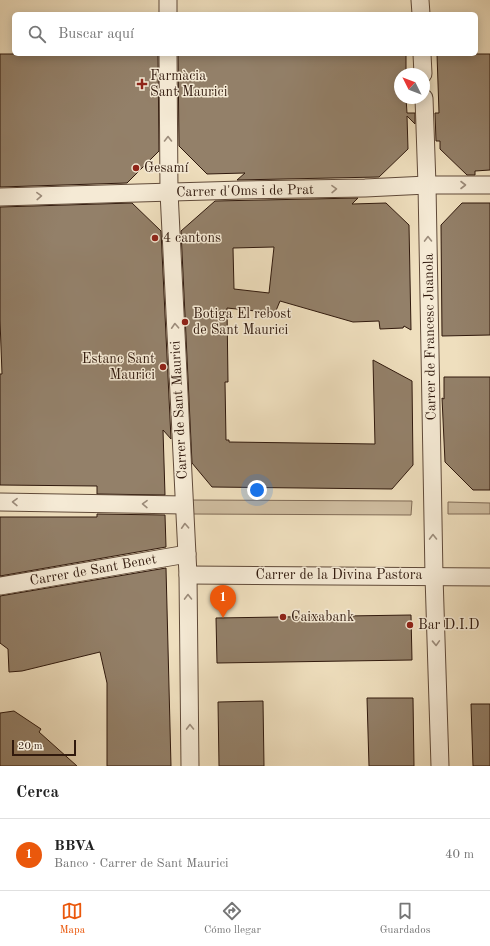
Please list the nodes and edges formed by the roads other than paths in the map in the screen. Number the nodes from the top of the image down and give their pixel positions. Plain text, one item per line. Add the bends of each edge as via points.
1 (168, 0) edge
2 (420, 0) edge
3 (168, 12) edge
4 (421, 12) edge
5 (168, 56) edge
6 (422, 56) edge
7 (423, 68) edge
8 (424, 104) edge
9 (427, 185) junction
10 (490, 185) edge
11 (169, 192) junction
12 (0, 197) edge
13 (0, 502) edge
14 (184, 505) junction
15 (187, 554) junction
16 (188, 575) junction
17 (434, 576) junction
18 (490, 577) edge
19 (0, 586) edge
20 (190, 766) edge
21 (440, 766) edge

1 - 3 street
2 - 4 street
11 -> 5 street, Carrer de Sant Maurici
6 - 7 street
8 - 9 street, Carrer de Francesc Juanola
9 -> 10 street, Carrer d'Oms i de Prat
11 -> 9 street, Carrer d'Oms i de Prat
17 -> 9 street, Carrer de Francesc Juanola
12 -> 11 street, Carrer d'Oms i de Prat
14 -> 11 street, Carrer de Sant Maurici
14 -> 13 street
15 -> 14 street, Carrer de Sant Maurici
15 - 16 street, Carrer de Sant Maurici
15 - 19 street, Carrer de Sant Benet
16 - 17 street, Carrer de la Divina Pastora
20 -> 16 street, Carrer de Sant Maurici
17 - 18 street, Carrer de la Divina Pastora
17 -> 21 street, Carrer de Francesc Juanola

